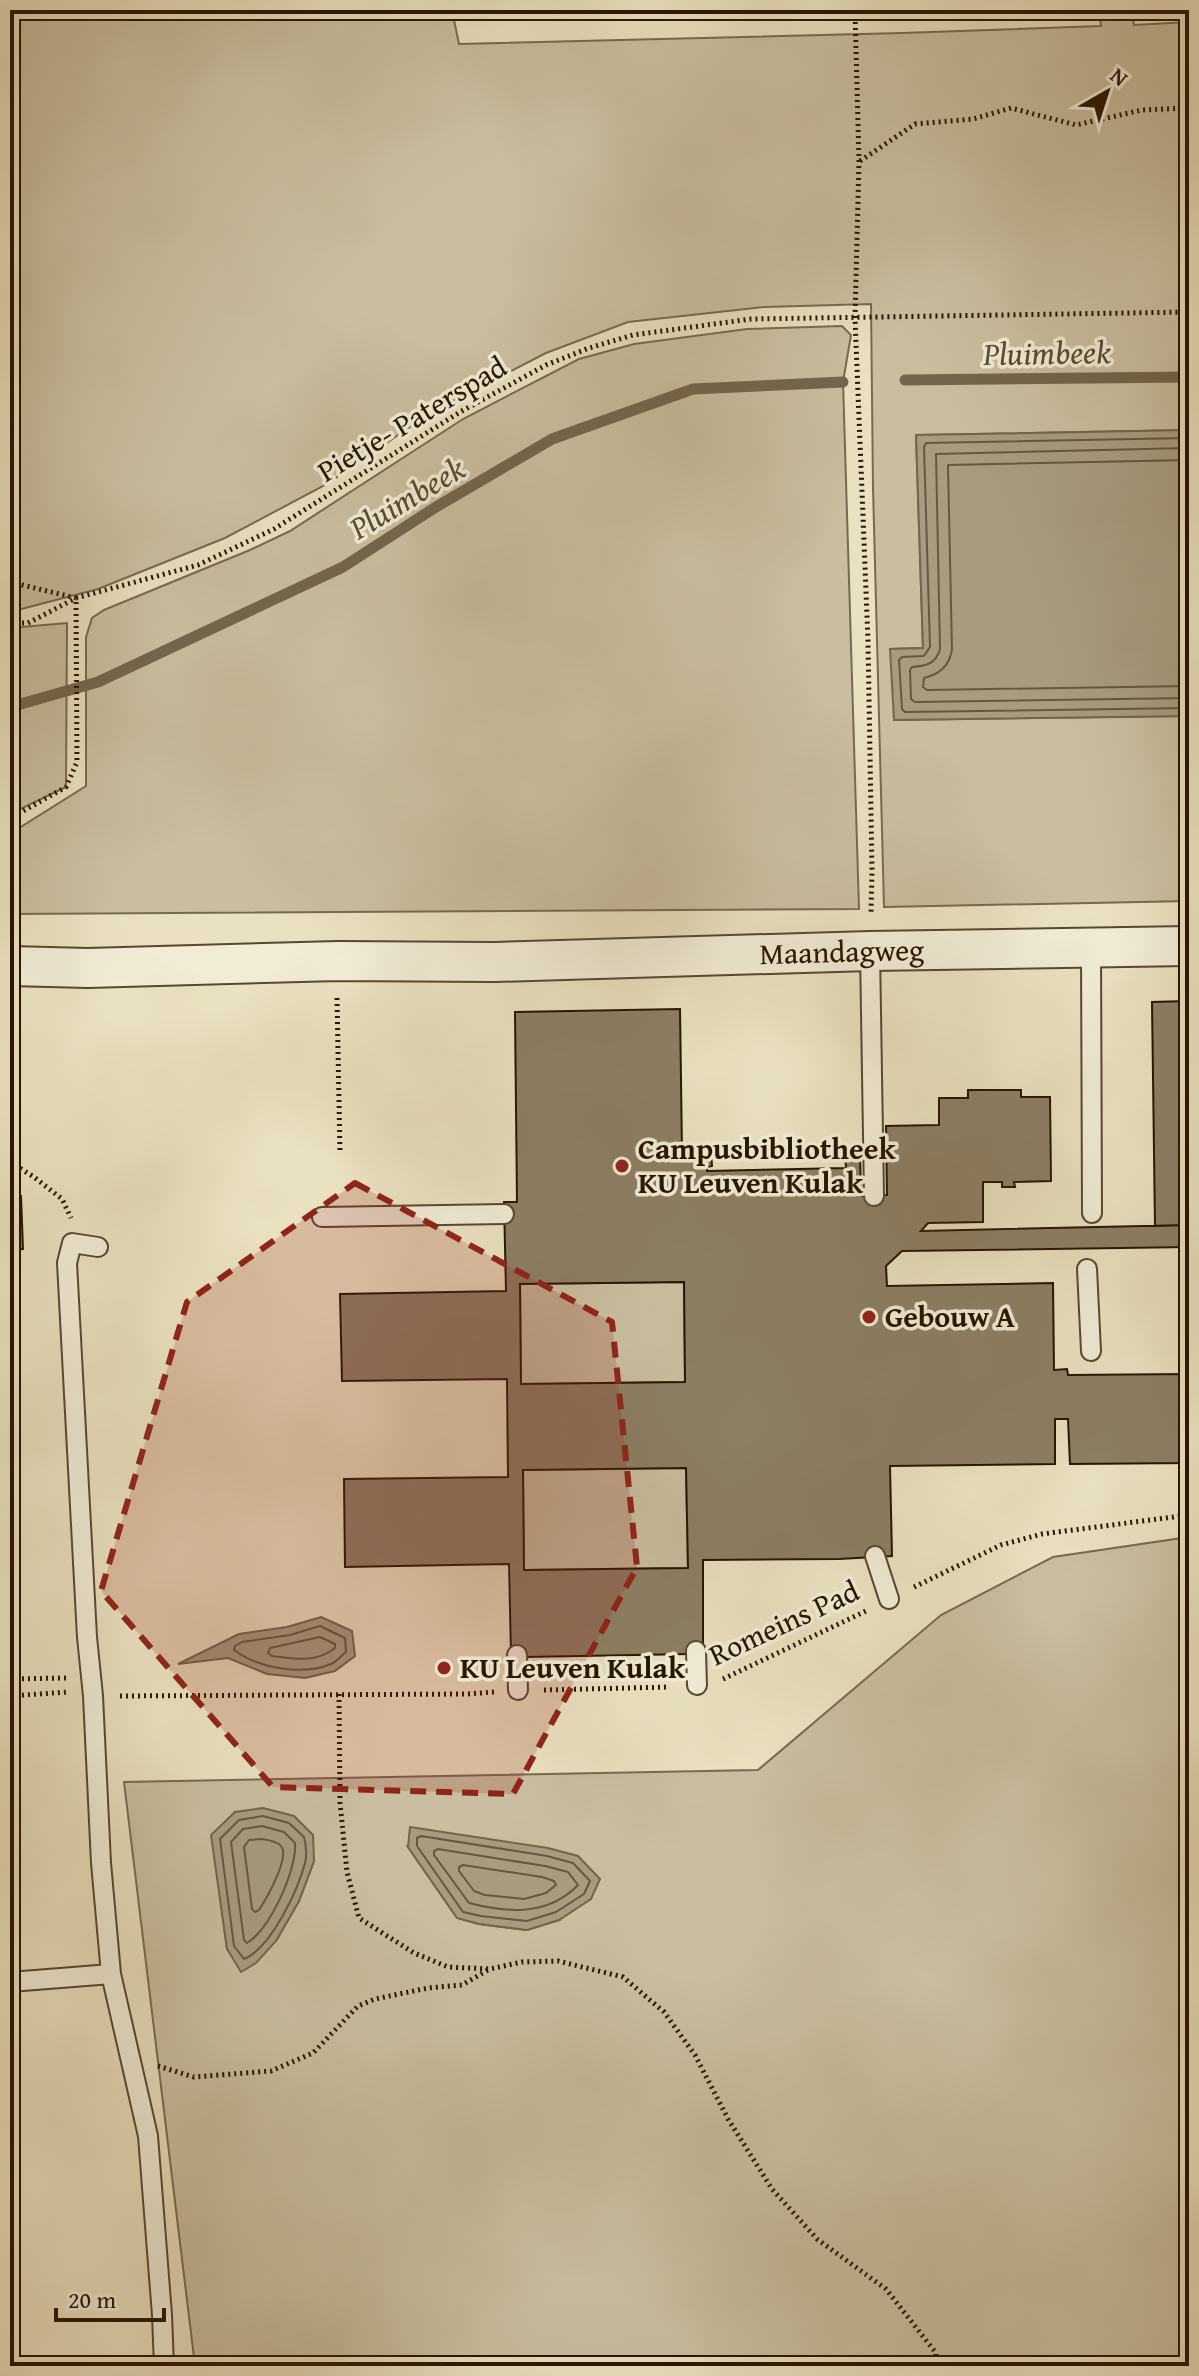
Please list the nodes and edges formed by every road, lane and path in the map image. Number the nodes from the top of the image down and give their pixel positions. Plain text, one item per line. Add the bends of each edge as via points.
1 (855, 10) edge
2 (1189, 108) edge
3 (859, 161) junction
4 (1189, 312) edge
5 (855, 318) junction
6 (10, 582) edge
7 (76, 598) junction
8 (10, 623) edge
9 (10, 822) edge
10 (1189, 946) edge
11 (1091, 949) junction
12 (870, 951) junction
13 (338, 961) junction
14 (10, 966) edge
15 (340, 1153) dead end
16 (10, 1162) edge
17 (874, 1196) dead end
18 (1092, 1213) dead end
19 (504, 1214) dead end
20 (322, 1217) dead end
21 (72, 1243) junction
22 (98, 1247) dead end
23 (1087, 1269) dead end
24 (1091, 1351) dead end
25 (1189, 1515) edge
26 (875, 1556) dead end
27 (889, 1599) junction
28 (696, 1651) dead end
29 (517, 1655) dead end
30 (10, 1679) edge
31 (697, 1685) junction
32 (92, 1688) junction
33 (518, 1690) junction
34 (339, 1694) junction
35 (10, 1696) edge
36 (490, 1969) junction
37 (111, 1974) junction
38 (10, 1982) edge
39 (130, 2058) junction
40 (164, 2366) edge
41 (936, 2366) edge

1 - 3 path
2 - 3 path via 1142,110 1076,125 1011,108 973,119 915,124
3 - 5 path
4 - 5 path, Pietje- Paterspad
5 - 7 path, Pietje- Paterspad via 751,319 633,335 589,348 502,388 274,529 198,565
5 - 12 path via 868,641
6 - 7 path
7 - 8 path, Pietje- Paterspad via 28,623
7 - 9 path via 77,762 66,787
10 - 11 street, Maandagweg
11 - 12 street, Maandagweg
11 - 18 lane
12 - 13 street, Maandagweg
12 - 17 lane
13 - 14 street, Maandagweg
13 - 15 path
16 - 21 path via 62,1199 72,1220
19 - 20 lane
21 - 22 lane
21 - 32 lane via 67,1263
23 - 24 lane
25 - 27 path, Romeins Pad via 1042,1534 1001,1545
26 - 27 lane
27 - 31 path, Romeins Pad via 728,1678
28 - 31 lane
29 - 33 lane
30 - 32 path
31 - 33 path, Romeins Pad
32 - 34 path, Romeins Pad
32 - 35 path
32 - 37 lane
33 - 34 path, Romeins Pad
34 - 36 path via 340,1803 347,1872 359,1918 414,1953 448,1967
36 - 39 path via 462,1985 358,2006 313,2053 271,2071 194,2077
36 - 41 path via 558,1961 623,1977 634,1985 664,2012 695,2055 772,2189 817,2239 886,2289 936,2353
37 - 38 lane
37 - 39 lane
39 - 40 lane via 148,2136

